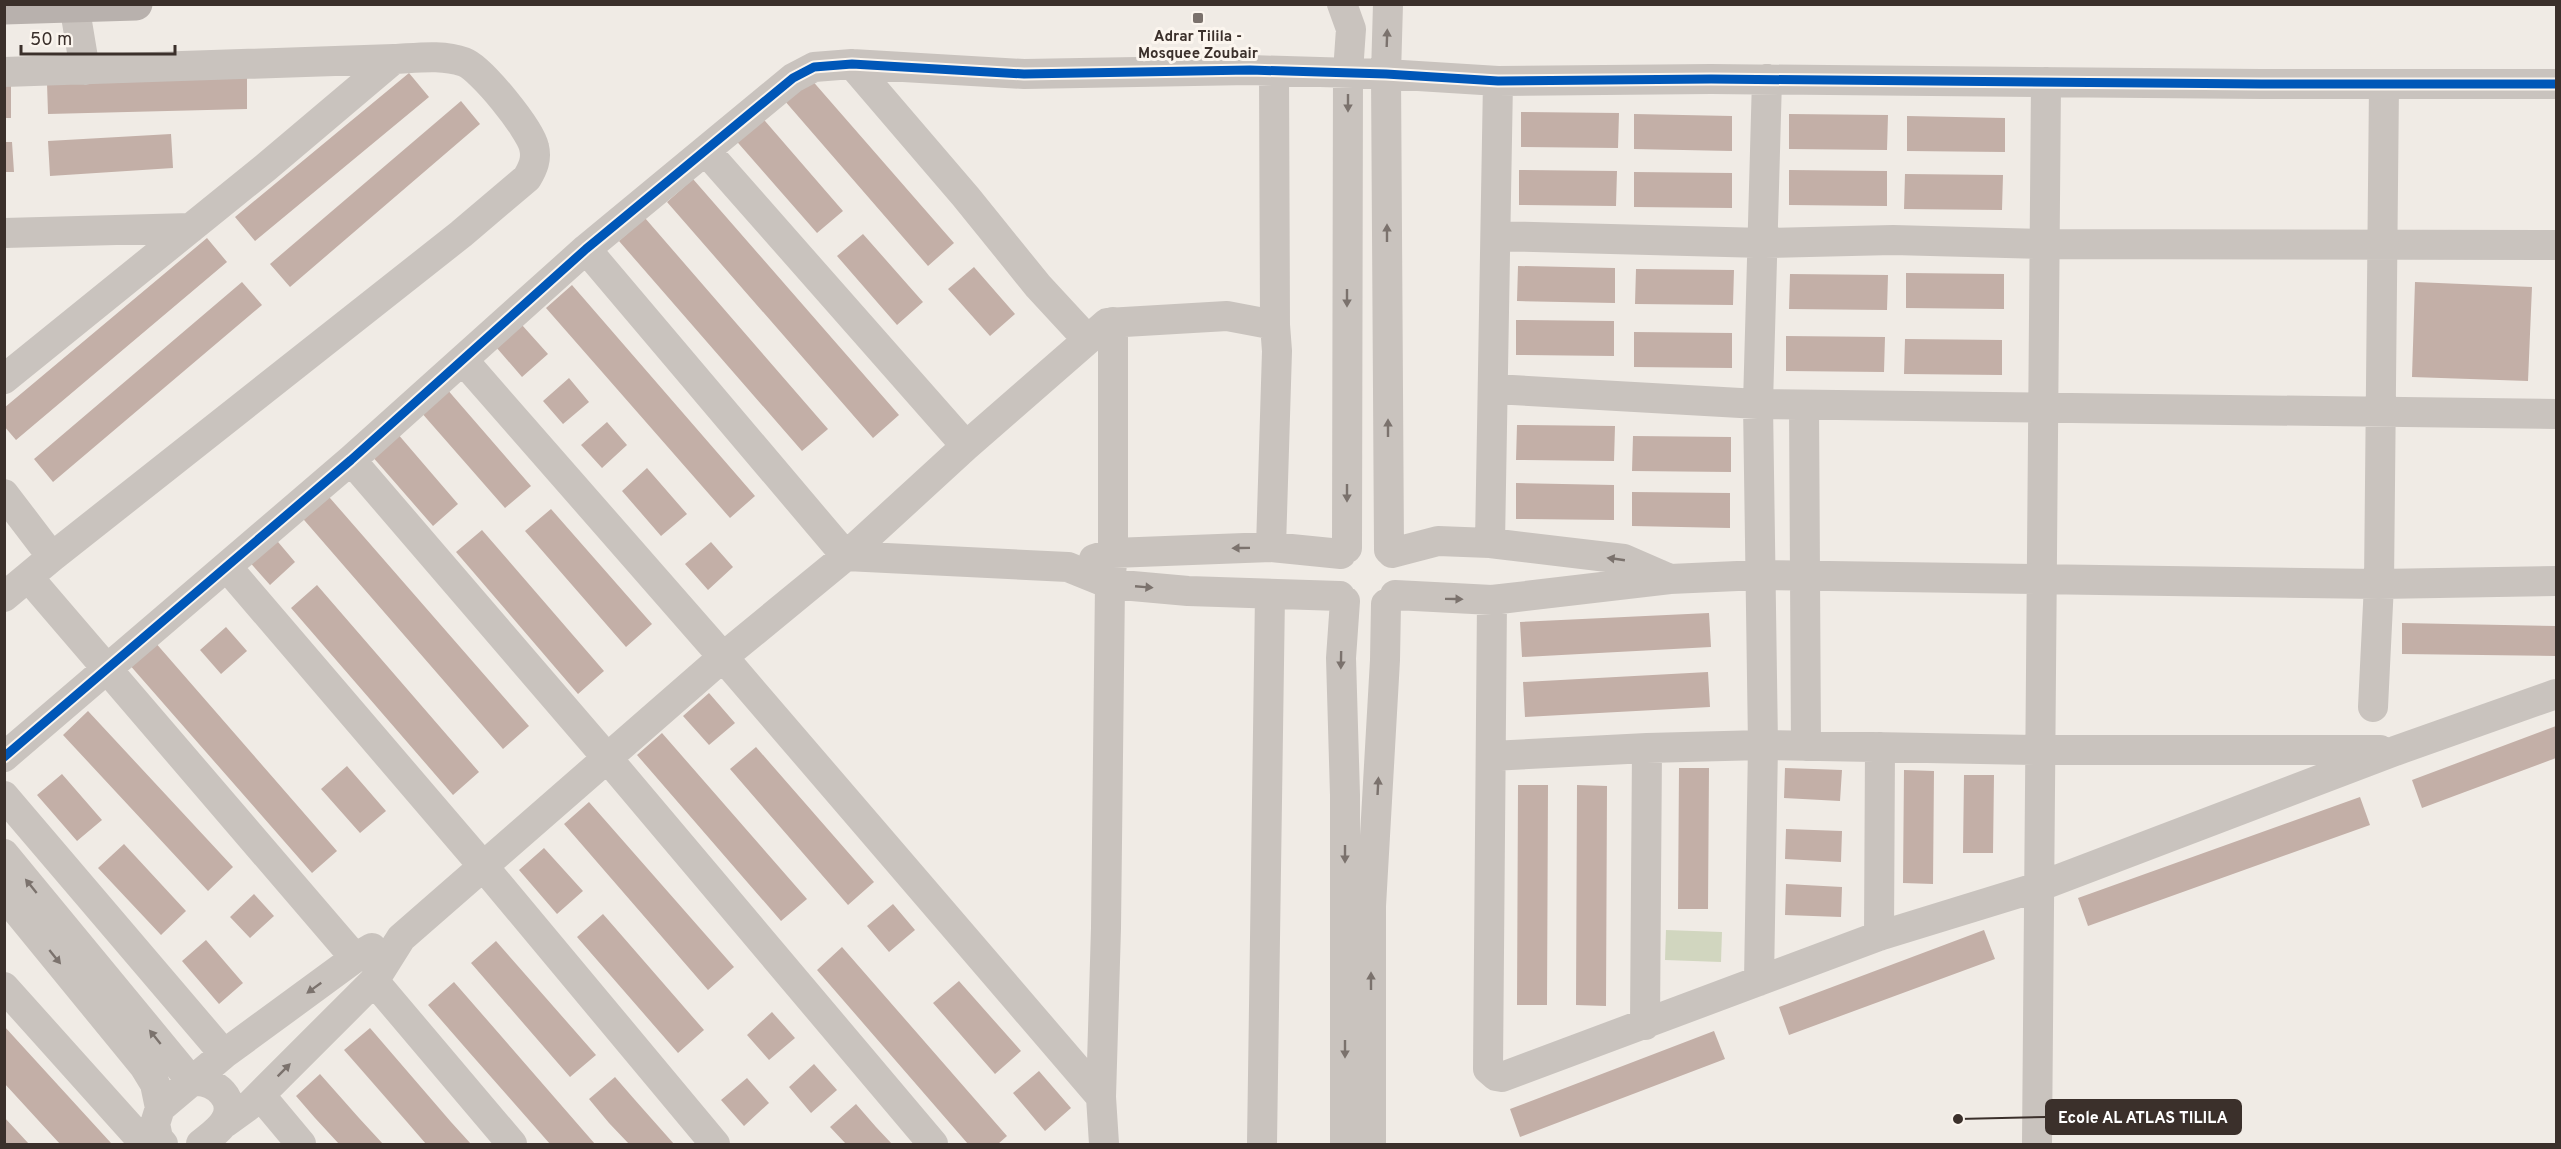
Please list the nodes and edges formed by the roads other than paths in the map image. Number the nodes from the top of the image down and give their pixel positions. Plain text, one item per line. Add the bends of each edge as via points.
1 (136, 4) edge
2 (1342, 4) edge
3 (1388, 4) edge
4 (74, 6) edge
5 (4, 8) edge
6 (394, 58) junction
7 (852, 64) junction
8 (85, 70) junction
9 (1274, 70) junction
10 (4, 72) edge
11 (1348, 72) junction
12 (1386, 74) junction
13 (1767, 79) junction
14 (1498, 81) junction
15 (2046, 82) junction
16 (2556, 84) edge
17 (2384, 85) junction
18 (706, 151) junction
19 (191, 228) junction
20 (4, 232) edge
21 (1496, 236) junction
22 (1764, 243) junction
23 (2043, 244) junction
24 (2384, 245) junction
25 (2556, 245) edge
26 (586, 249) junction
27 (1113, 322) junction
28 (1275, 325) junction
29 (1087, 339) junction
30 (463, 360) junction
31 (4, 379) edge
32 (1494, 389) junction
33 (1758, 405) junction
34 (1804, 405) junction
35 (2044, 408) junction
36 (2381, 410) junction
37 (2556, 414) edge
38 (966, 446) junction
39 (351, 460) junction
40 (4, 494) edge
41 (1490, 543) junction
42 (1271, 547) junction
43 (1344, 551) junction
44 (1391, 551) junction
45 (1113, 553) junction
46 (846, 556) junction
47 (52, 557) junction
48 (226, 567) junction
49 (1068, 567) junction
50 (1760, 575) junction
51 (1806, 576) junction
52 (29, 578) junction
53 (1670, 579) junction
54 (2042, 579) junction
55 (2556, 582) edge
56 (1110, 584) junction
57 (2379, 584) junction
58 (1270, 595) junction
59 (4, 597) edge
60 (1343, 599) junction
61 (1390, 600) junction
62 (1492, 600) junction
63 (723, 657) junction
64 (107, 671) junction
65 (2556, 694) edge
66 (2373, 707) dead end
67 (1763, 745) junction
68 (1806, 746) junction
69 (1880, 747) junction
70 (1647, 748) junction
71 (2039, 750) junction
72 (2395, 751) junction
73 (1491, 756) junction
74 (4, 757) edge
75 (608, 759) junction
76 (4, 796) edge
77 (4, 854) edge
78 (483, 866) junction
79 (2038, 887) junction
80 (4, 895) edge
81 (1879, 936) junction
82 (400, 938) junction
83 (355, 958) junction
84 (374, 981) junction
85 (1759, 981) junction
86 (4, 987) edge
87 (1646, 1024) junction
88 (224, 1054) junction
89 (194, 1082) junction
90 (260, 1095) junction
91 (1101, 1097) junction
92 (160, 1108) junction
93 (221, 1134) edge
94 (145, 1144) edge
95 (162, 1144) edge
96 (302, 1144) edge
97 (512, 1144) edge
98 (715, 1144) edge
99 (933, 1144) edge
100 (1104, 1144) edge
101 (1262, 1144) edge
102 (1345, 1144) edge
103 (1371, 1144) edge
104 (2037, 1144) edge

1 - 4 main road
2 - 11 street via 1351,29
12 -> 3 street
4 - 5 main road
4 - 8 street
6 - 8 street
6 - 19 street
6 - 47 street via 444,58 473,67 532,139 536,154 532,170 461,234
7 - 9 street via 1024,74
7 - 18 street via 805,70
7 - 29 street
8 - 10 street
9 - 11 street
9 - 28 street
11 - 12 street
11 -> 43 street
12 - 14 street
44 -> 12 street
13 - 14 street
13 - 15 street
13 - 22 street
14 - 21 street
15 - 17 street
15 - 23 street
16 - 17 street
17 - 24 street
18 - 26 street
18 - 38 street
19 - 20 street
19 - 31 street
21 - 22 street
21 - 32 street
22 - 23 street via 1893,240
22 - 33 street
23 - 24 street
23 - 35 street
24 - 25 street
24 - 36 street
26 - 30 street
26 - 46 street
27 - 28 street via 1227,316
27 - 29 street
27 - 45 street
28 - 42 street
29 - 38 street
30 - 39 street
30 - 63 street
32 - 33 street
32 - 41 street
33 - 34 street
33 - 50 street
34 - 35 street
34 - 51 street
35 - 36 street
35 - 54 street
36 - 37 street
36 - 57 street
38 - 46 street
39 - 48 street
39 - 75 street
40 - 47 street
41 - 44 street via 1438,541
53 -> 41 street via 1624,560
42 - 43 street
42 -> 45 street
43 - 44 street via 1369,542
43 - 60 street via 1333,579
44 - 61 street via 1401,577
45 - 49 street
45 - 56 street
46 - 49 street
46 - 63 street
47 - 52 street
48 - 64 street
48 - 78 street
49 - 56 street
50 - 51 street
50 - 53 street
50 - 67 street
51 - 54 street
51 - 68 street
52 - 59 street
52 - 64 street
53 - 62 street
54 - 57 street
54 - 71 street
55 - 57 street
56 -> 58 street
56 - 91 street
57 - 66 street
58 - 60 street
58 - 101 street
60 - 61 street via 1365,610 1376,609
60 -> 102 street
61 -> 62 street
103 -> 61 street via 1371,906
62 - 73 street
63 - 75 street
63 - 91 street
64 - 74 street
64 - 83 street
65 - 72 street
67 - 68 street
67 - 70 street
67 - 85 street
68 - 69 street
69 - 71 street
69 - 81 street
70 - 73 street
70 - 87 street
71 - 72 street
71 - 79 street
72 - 79 street
73 - 87 street via 1491,1074 1502,1077
75 - 78 street
75 - 99 street
76 - 88 street
89 -> 77 street
78 - 82 street
78 - 98 street
79 - 81 street
79 - 104 street
80 -> 92 street via 144,1066 155,1084
81 - 85 street
82 - 83 street
82 - 84 street
83 -> 88 street
90 -> 84 street
84 - 97 street
85 - 87 street
86 - 94 street
88 - 89 street
89 - 92 street
89 - 93 street via 209,1082 222,1091 228,1106
90 - 93 street
90 - 96 street
91 - 100 street
92 - 95 street via 155,1124

